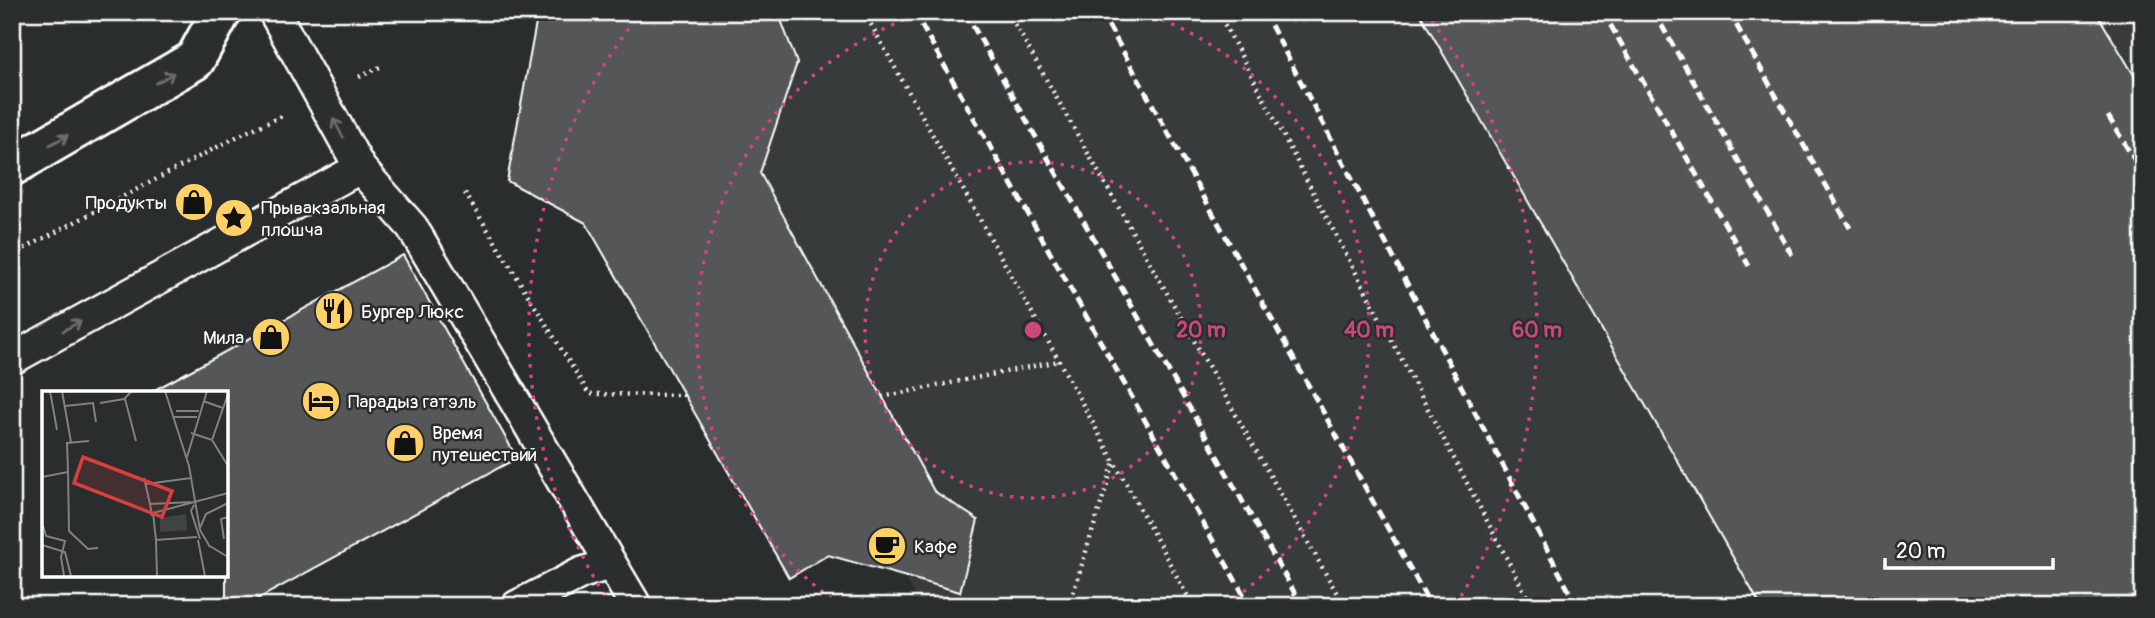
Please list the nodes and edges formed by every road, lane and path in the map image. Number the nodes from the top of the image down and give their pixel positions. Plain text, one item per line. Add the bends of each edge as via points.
1 (221, 12) edge
2 (274, 12) edge
3 (863, 12) edge
4 (1008, 12) edge
5 (1218, 12) edge
6 (246, 132) dead end
7 (12, 166) edge
8 (360, 168) junction
9 (465, 193) dead end
10 (12, 255) edge
11 (12, 359) edge
12 (1059, 361) junction
13 (684, 395) dead end
14 (882, 397) dead end
15 (1114, 461) junction
16 (610, 564) junction
17 (517, 606) edge
18 (636, 606) edge
19 (1069, 606) edge
20 (1193, 606) edge
21 (1344, 606) edge
22 (1532, 606) edge

7 -> 1 main road via 195,60
8 -> 2 lane
3 - 12 path
4 - 21 path
5 - 22 path
6 - 10 path
11 -> 8 lane
8 - 16 lane via 412,227
9 - 13 path via 589,394
12 - 14 path
12 - 15 path
15 - 19 path
15 - 20 path
16 - 17 lane via 581,573
16 - 18 lane

